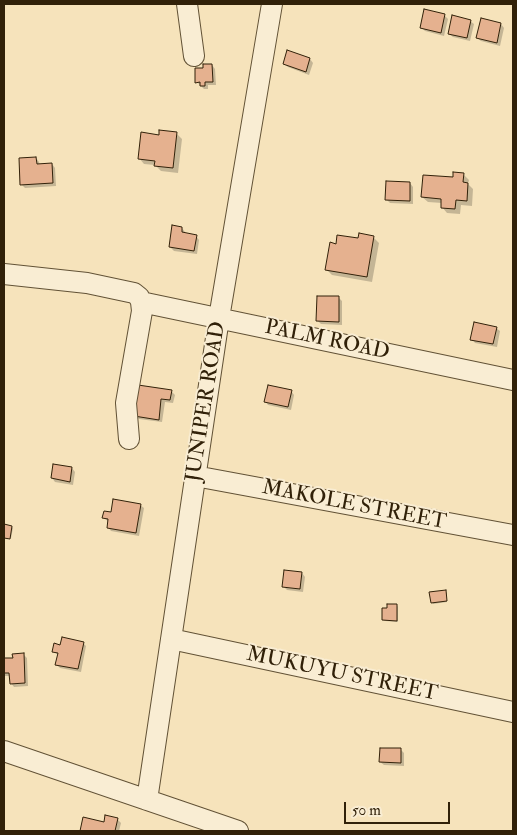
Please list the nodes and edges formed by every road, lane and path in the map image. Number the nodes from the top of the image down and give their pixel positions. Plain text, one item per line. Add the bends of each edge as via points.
1 (187, 4) edge
2 (272, 4) edge
3 (194, 56) dead end
4 (4, 274) edge
5 (142, 302) junction
6 (219, 318) junction
7 (513, 380) edge
8 (129, 439) dead end
9 (195, 476) junction
10 (513, 535) edge
11 (171, 639) junction
12 (513, 712) edge
13 (4, 751) edge
14 (146, 800) junction
15 (238, 831) edge

1 - 3 street
2 - 6 street, JUNIPER ROAD
4 - 5 street, PALM ROAD via 87,283 134,293
5 - 6 street, PALM ROAD
5 - 8 street via 126,403
6 - 7 street, PALM ROAD
6 - 9 street, JUNIPER ROAD
9 - 10 street, MAKOLE STREET
9 - 11 street, JUNIPER ROAD
11 - 12 street, MUKUYU STREET
11 - 14 street, JUNIPER ROAD
13 - 14 street
14 - 15 street

